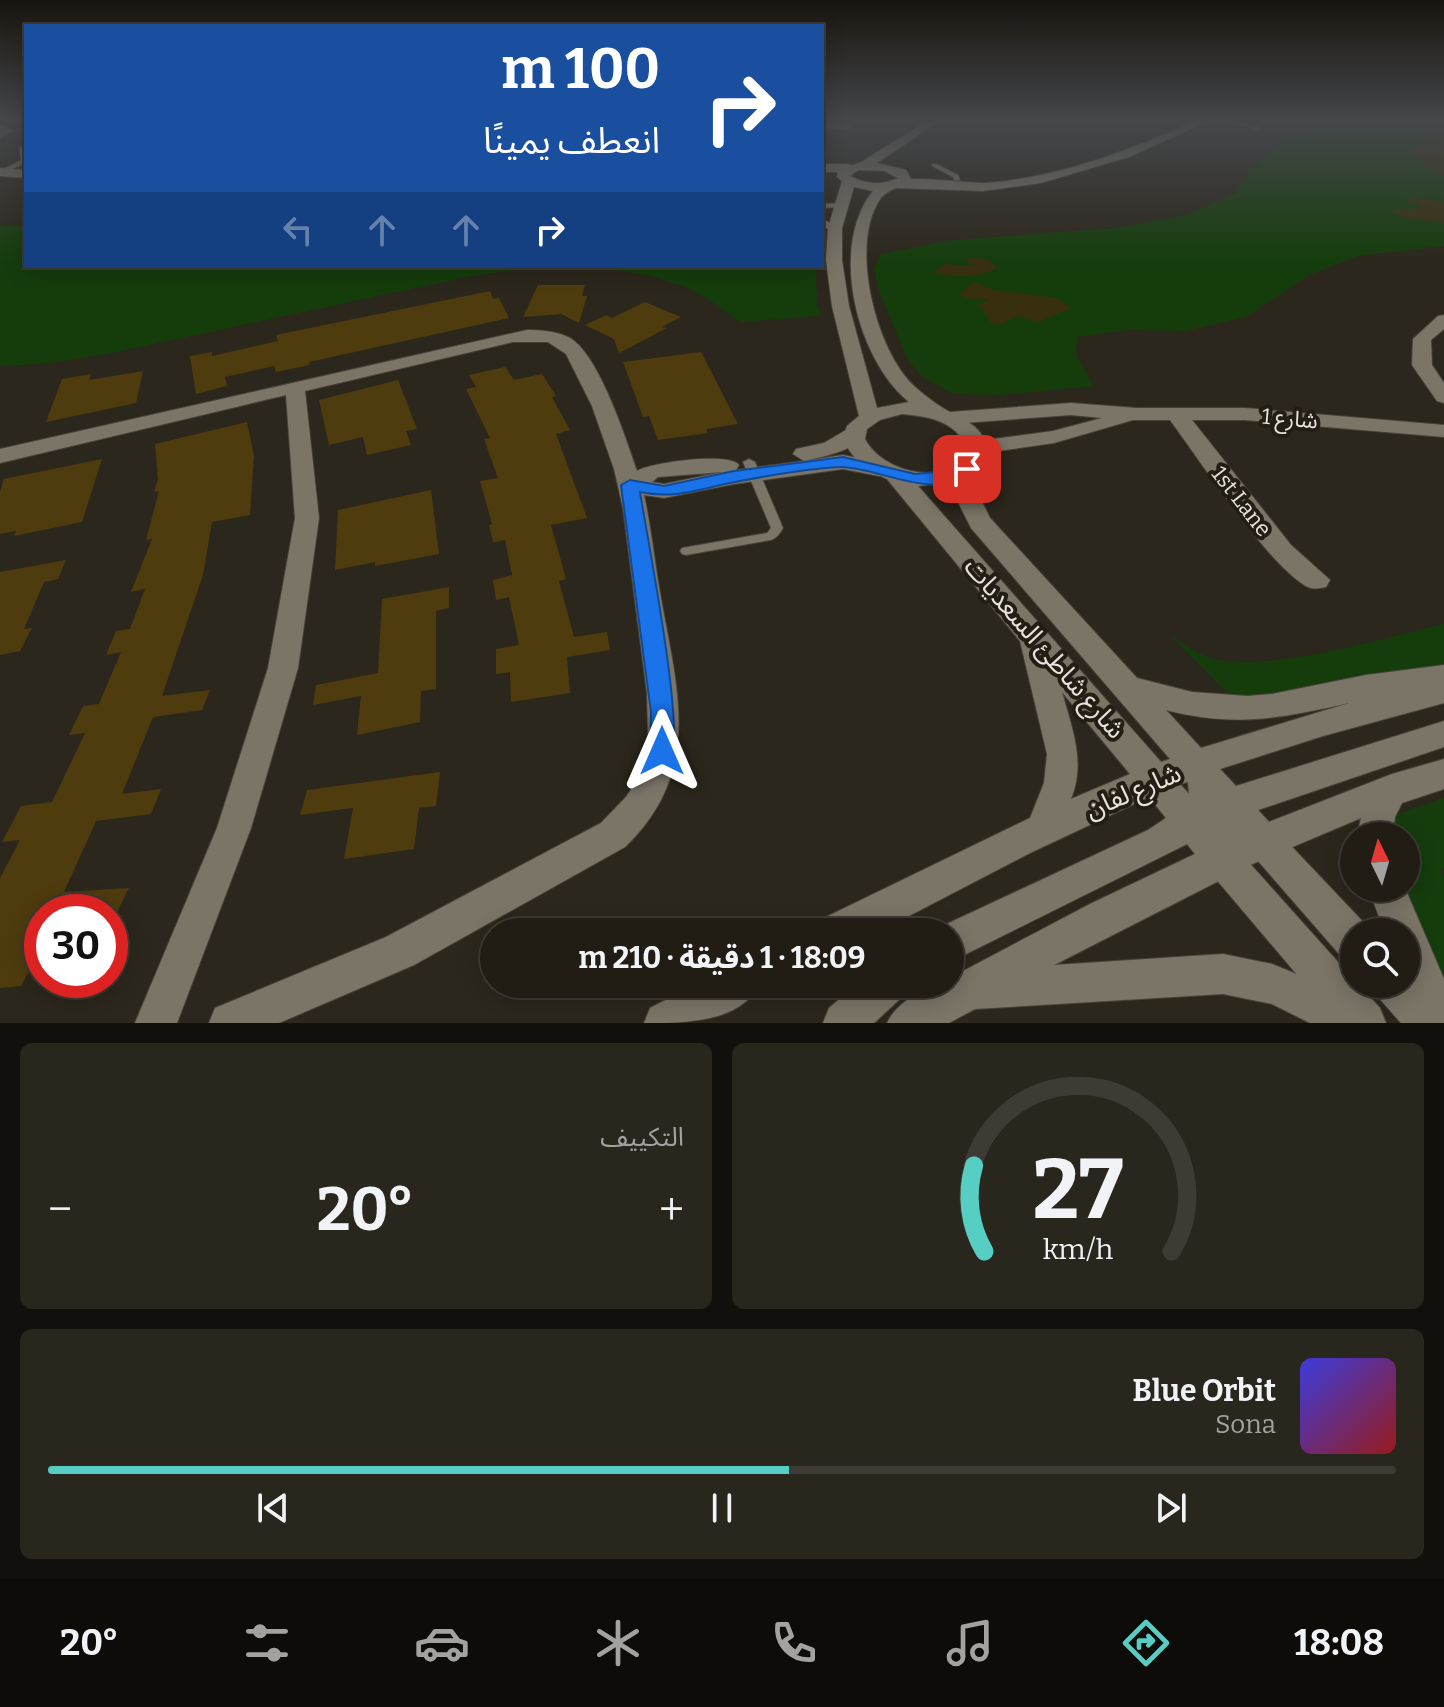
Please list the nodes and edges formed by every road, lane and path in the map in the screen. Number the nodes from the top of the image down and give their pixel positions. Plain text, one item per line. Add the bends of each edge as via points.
1 (861, 168) edge
2 (869, 168) edge
3 (896, 168) edge
4 (939, 168) edge
5 (1092, 168) edge
6 (824, 169) edge
7 (824, 175) edge
8 (1, 176) edge
9 (24, 176) edge
10 (847, 176) junction
11 (897, 178) junction
12 (957, 180) junction
13 (24, 184) edge
14 (998, 184) junction
15 (843, 205) junction
16 (824, 206) edge
17 (828, 225) edge
18 (1444, 320) edge
19 (295, 389) junction
20 (1444, 397) edge
21 (1033, 412) junction
22 (1175, 413) junction
23 (1137, 414) junction
24 (869, 416) junction
25 (945, 416) junction
26 (1444, 431) edge
27 (854, 435) junction
28 (1054, 437) junction
29 (0, 456) edge
30 (972, 458) junction
31 (751, 468) junction
32 (887, 472) junction
33 (630, 485) junction
34 (686, 551) dead end
35 (1317, 580) dead end
36 (1032, 635) junction
37 (1444, 677) edge
38 (1128, 688) junction
39 (1444, 691) edge
40 (1444, 734) edge
41 (1198, 764) junction
42 (1444, 774) edge
43 (1157, 779) junction
44 (1392, 789) junction
45 (1232, 803) junction
46 (1192, 821) junction
47 (1377, 822) edge
48 (1042, 830) junction
49 (1264, 842) junction
50 (1223, 860) junction
51 (866, 918) edge
52 (1340, 926) edge
53 (964, 936) edge
54 (1420, 970) edge
55 (968, 991) junction
56 (712, 998) edge
57 (872, 998) edge
58 (1406, 998) edge
59 (156, 1023) edge
60 (230, 1023) edge
61 (665, 1023) edge
62 (844, 1023) edge
63 (908, 1023) edge
64 (1350, 1023) edge
65 (1365, 1023) edge
66 (1429, 1023) edge
67 (1442, 1023) edge

1 - 10 street
2 - 11 street
3 - 11 street
4 - 12 lane
5 - 14 street
6 - 10 street
7 - 10 street
8 - 9 street
8 - 13 street
10 - 11 street via 864,185
10 - 15 street
11 - 12 street
11 - 14 street
11 - 25 street via 870,203 857,246 858,274 893,373 910,394
12 - 14 street
15 - 16 lane
15 - 17 street
17 - 24 street via 838,304
18 - 20 street via 1422,339 1422,365
19 - 29 street
19 - 33 street via 462,348 534,348 587,374
19 - 59 street via 307,518 283,668 234,828
21 - 23 street, شارع 1
21 - 25 street, شارع 1
21 - 28 street
22 - 23 street, شارع 1
22 - 26 street, شارع 1
22 - 35 street, 1st Lane via 1282,551
23 - 28 street, شارع 1
24 - 25 street, شارع 1 via 902,408
24 - 27 street
25 - 30 street via 974,436
27 - 31 street via 831,448
27 - 32 street, شارع شاطئ السعديات via 864,459
28 - 30 street, شارع 1
30 - 32 street, شارع 1 via 935,479
30 - 38 street, شارع شاطئ السعديات via 965,492 980,522
31 - 32 street, شارع 1 via 843,462
31 - 33 street via 664,491
31 - 34 lane via 777,528 771,536
32 - 36 street, شارع شاطئ السعديات
33 - 60 street via 663,712 662,751 653,787 635,816 613,835 400,951
36 - 43 street, شارع شاطئ السعديات
36 - 48 street via 1063,754 1061,783
37 - 38 street via 1247,709 1192,704
38 - 41 street, شارع شاطئ السعديات
39 - 41 street, شارع لفان
40 - 45 street
41 - 43 street, شارع لفان
41 - 45 street, شارع شاطئ السعديات
41 - 46 street via 1206,802
42 - 44 street
43 - 46 street, شارع شاطئ السعديات
43 - 48 street, شارع لفان
44 - 47 street
44 - 49 street
45 - 49 street, شارع شاطئ السعديات
45 - 50 street via 1223,810 1216,830
46 - 50 street, شارع شاطئ السعديات
46 - 53 street via 1160,842
48 - 51 street, شارع لفان
49 - 50 street
49 - 52 street, شارع شاطئ السعديات
50 - 55 street
50 - 65 street, شارع شاطئ السعديات
54 - 67 street
55 - 63 street
55 - 64 street via 1223,974 1272,984
56 - 61 street
57 - 62 street
58 - 66 street

